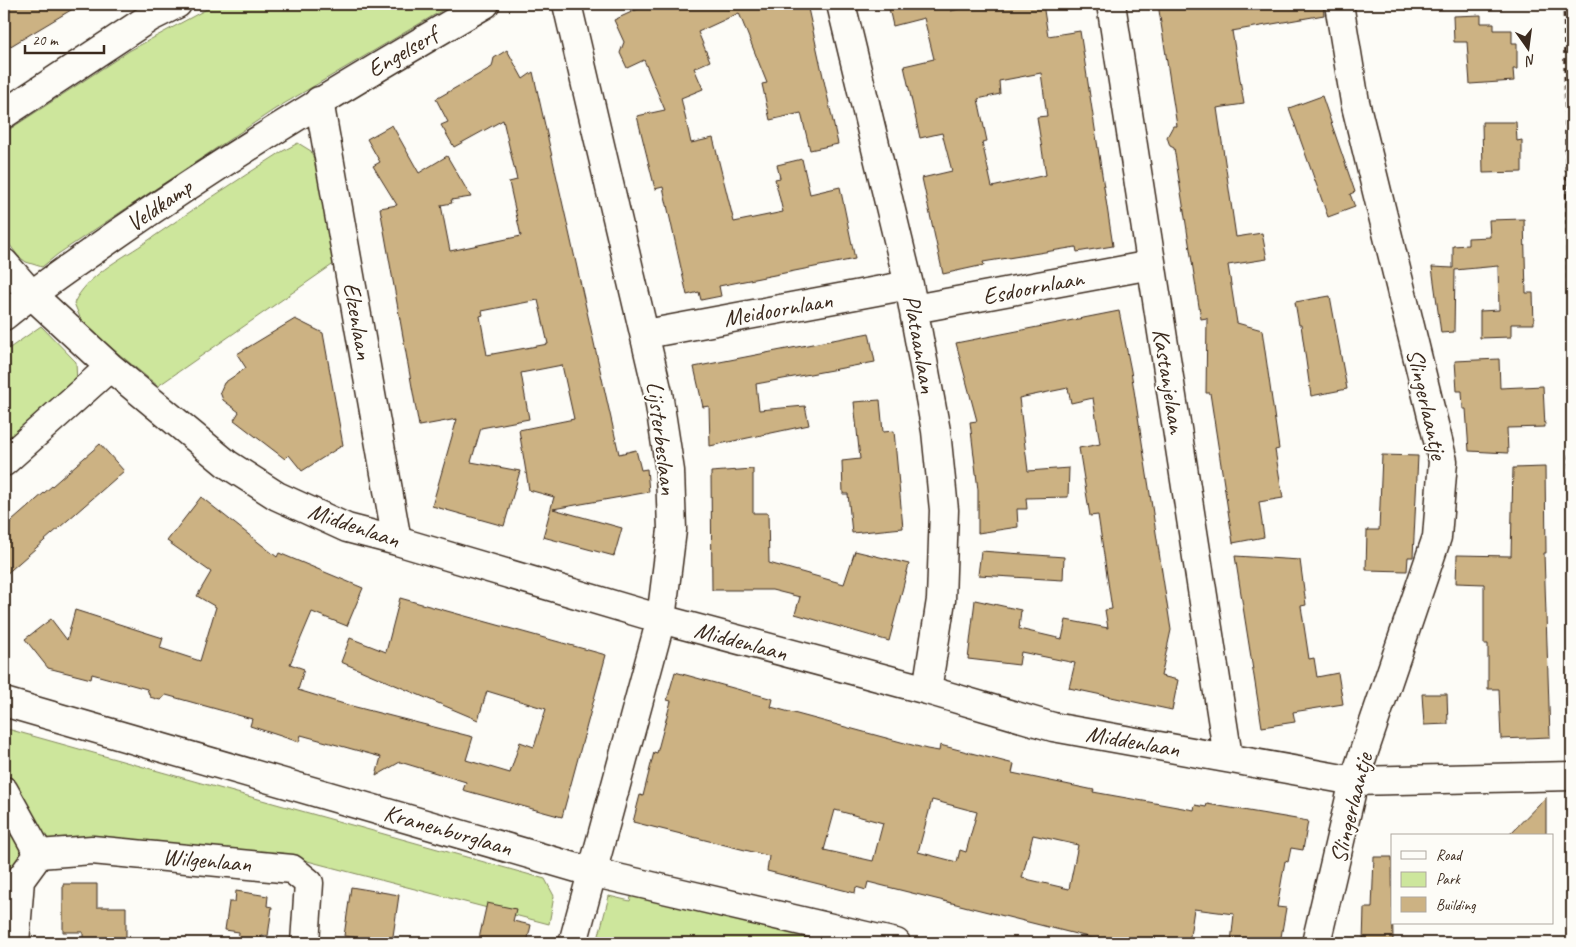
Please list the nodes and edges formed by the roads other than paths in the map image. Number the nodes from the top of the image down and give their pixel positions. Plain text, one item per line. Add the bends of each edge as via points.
1 (177, 4) edge
2 (485, 4) edge
3 (567, 4) edge
4 (841, 4) edge
5 (1111, 4) edge
6 (1339, 4) edge
7 (146, 11) edge
8 (319, 101) junction
9 (4, 114) edge
10 (4, 263) edge
11 (1151, 265) junction
12 (30, 294) junction
13 (912, 297) junction
14 (4, 316) edge
15 (646, 334) junction
16 (110, 367) junction
17 (4, 462) edge
18 (397, 541) junction
19 (661, 619) junction
20 (927, 690) junction
21 (4, 702) edge
22 (1228, 757) junction
23 (1572, 776) edge
24 (1354, 781) junction
25 (4, 790) edge
26 (40, 854) junction
27 (591, 872) junction
28 (15, 943) edge
29 (305, 943) edge
30 (573, 943) edge
31 (896, 943) edge
32 (1316, 943) edge

1 - 7 street
2 - 8 street, Engelserf
3 - 15 street, Lijsterbeslaan
4 - 13 street, Plataanlaan
5 - 11 street, Kastanjelaan
6 - 24 street, Slingerlaantje via 1356,102 1443,462 1437,537
7 - 9 street
8 - 12 street, Veldkamp via 196,179
8 - 18 street, Elzenlaan
10 - 12 street, Middenlaan
11 - 13 street, Esdoornlaan
11 - 22 street, Kastanjelaan
12 - 14 street, Veldkamp
12 - 16 street, Middenlaan
13 - 15 street, Meidoornlaan
13 - 20 street, Plataanlaan via 936,432 944,510 941,600
15 - 19 street, Lijsterbeslaan via 670,471 672,530
16 - 17 street
16 - 18 street, Middenlaan via 227,464 277,496 347,528
18 - 19 street, Middenlaan
19 - 20 street, Middenlaan
19 - 27 street, Lijsterbeslaan
20 - 22 street, Middenlaan via 1053,728
21 - 27 street, Kranenburglaan
22 - 24 street, Middenlaan
23 - 24 street, Middenlaan
24 - 32 street, Slingerlaantje
25 - 26 street
26 - 28 street via 20,880
26 - 29 street, Wilgenlaan via 92,850 292,869 309,883
27 - 30 street, Lijsterbeslaan
27 - 31 street, Kranenburglaan

